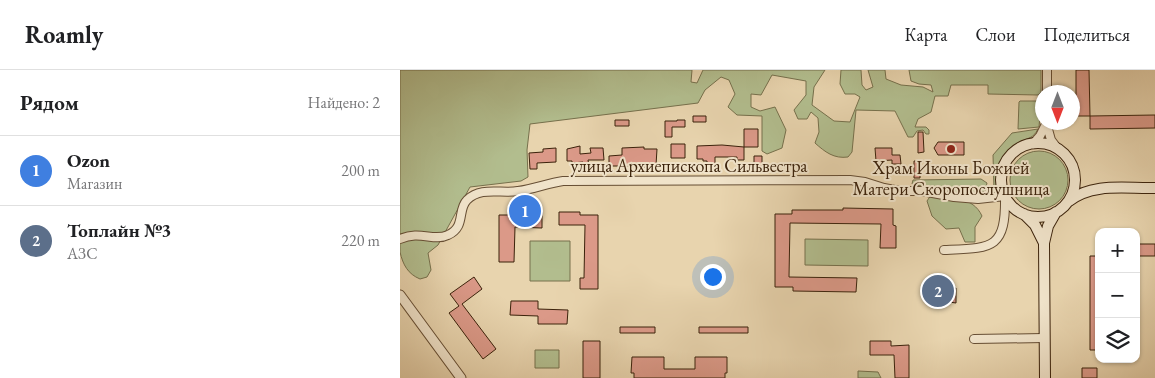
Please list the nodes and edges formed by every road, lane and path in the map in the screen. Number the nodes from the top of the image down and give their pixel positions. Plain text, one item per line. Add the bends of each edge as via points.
1 (1047, 70) edge
2 (1047, 85) edge
3 (1043, 130) edge
4 (1048, 130) edge
5 (1032, 144) junction
6 (1057, 148) junction
7 (1075, 175) junction
8 (1099, 188) junction
9 (1155, 188) edge
10 (1005, 196) junction
11 (1068, 202) junction
12 (1056, 212) junction
13 (1024, 214) junction
14 (400, 239) edge
15 (1044, 243) junction
16 (944, 250) dead end
17 (400, 295) edge
18 (1044, 338) junction
19 (974, 339) dead end
20 (461, 378) edge
21 (1045, 378) edge

1 - 2 street
3 - 5 street
4 - 6 street
5 - 6 main road
5 - 10 main road via 1011,155 1005,164 1002,175
6 - 7 main road via 1070,162
7 - 8 main road via 1090,186
7 - 11 main road
8 - 9 main road
8 - 11 main road via 1084,192
10 - 13 main road
10 - 14 street, улица Архиепископа Сильвестра via 978,200 922,191 900,191 850,180 563,181 517,192 477,193 464,204 459,225 448,235 441,238 412,234
10 - 16 street via 1002,234 998,239 981,247
11 - 12 main road
12 - 13 main road via 1041,216
12 - 15 main road
13 - 15 main road via 1035,225
15 - 18 main road
17 - 20 street
18 - 19 street
18 - 21 main road

